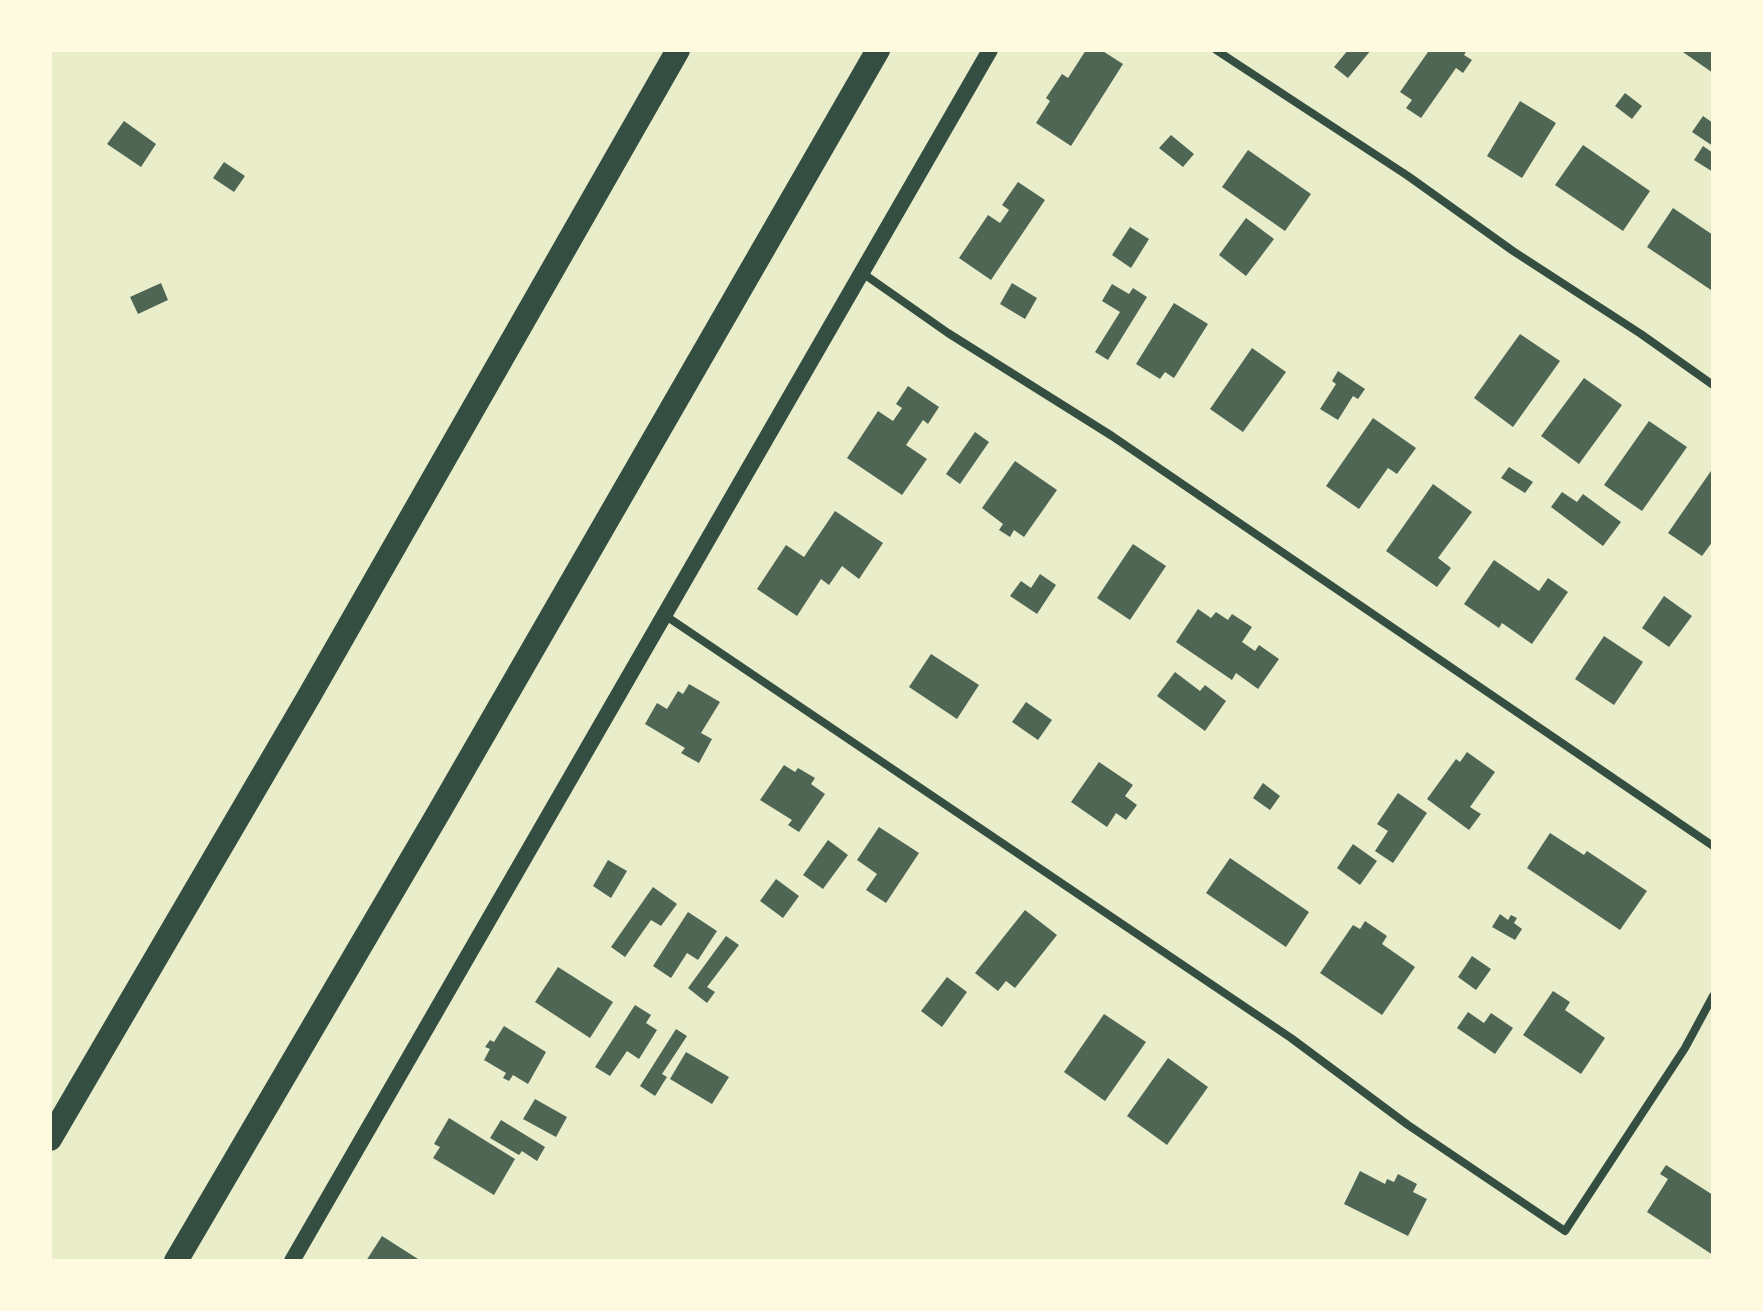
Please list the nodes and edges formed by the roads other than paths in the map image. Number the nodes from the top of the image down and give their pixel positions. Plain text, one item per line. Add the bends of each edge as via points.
1 (678, 50) edge
2 (878, 50) edge
3 (990, 50) edge
4 (1216, 50) edge
5 (860, 272) junction
6 (1713, 385) edge
7 (663, 614) junction
8 (1713, 846) edge
9 (1713, 996) edge
10 (50, 1139) edge
11 (176, 1261) edge
12 (292, 1261) edge

1 - 10 highway
2 - 11 highway
3 - 5 main road
4 - 6 street
5 - 7 main road
5 - 8 street via 1112,436
7 - 9 street via 1278,1029 1565,1231 1685,1048
7 - 12 main road

